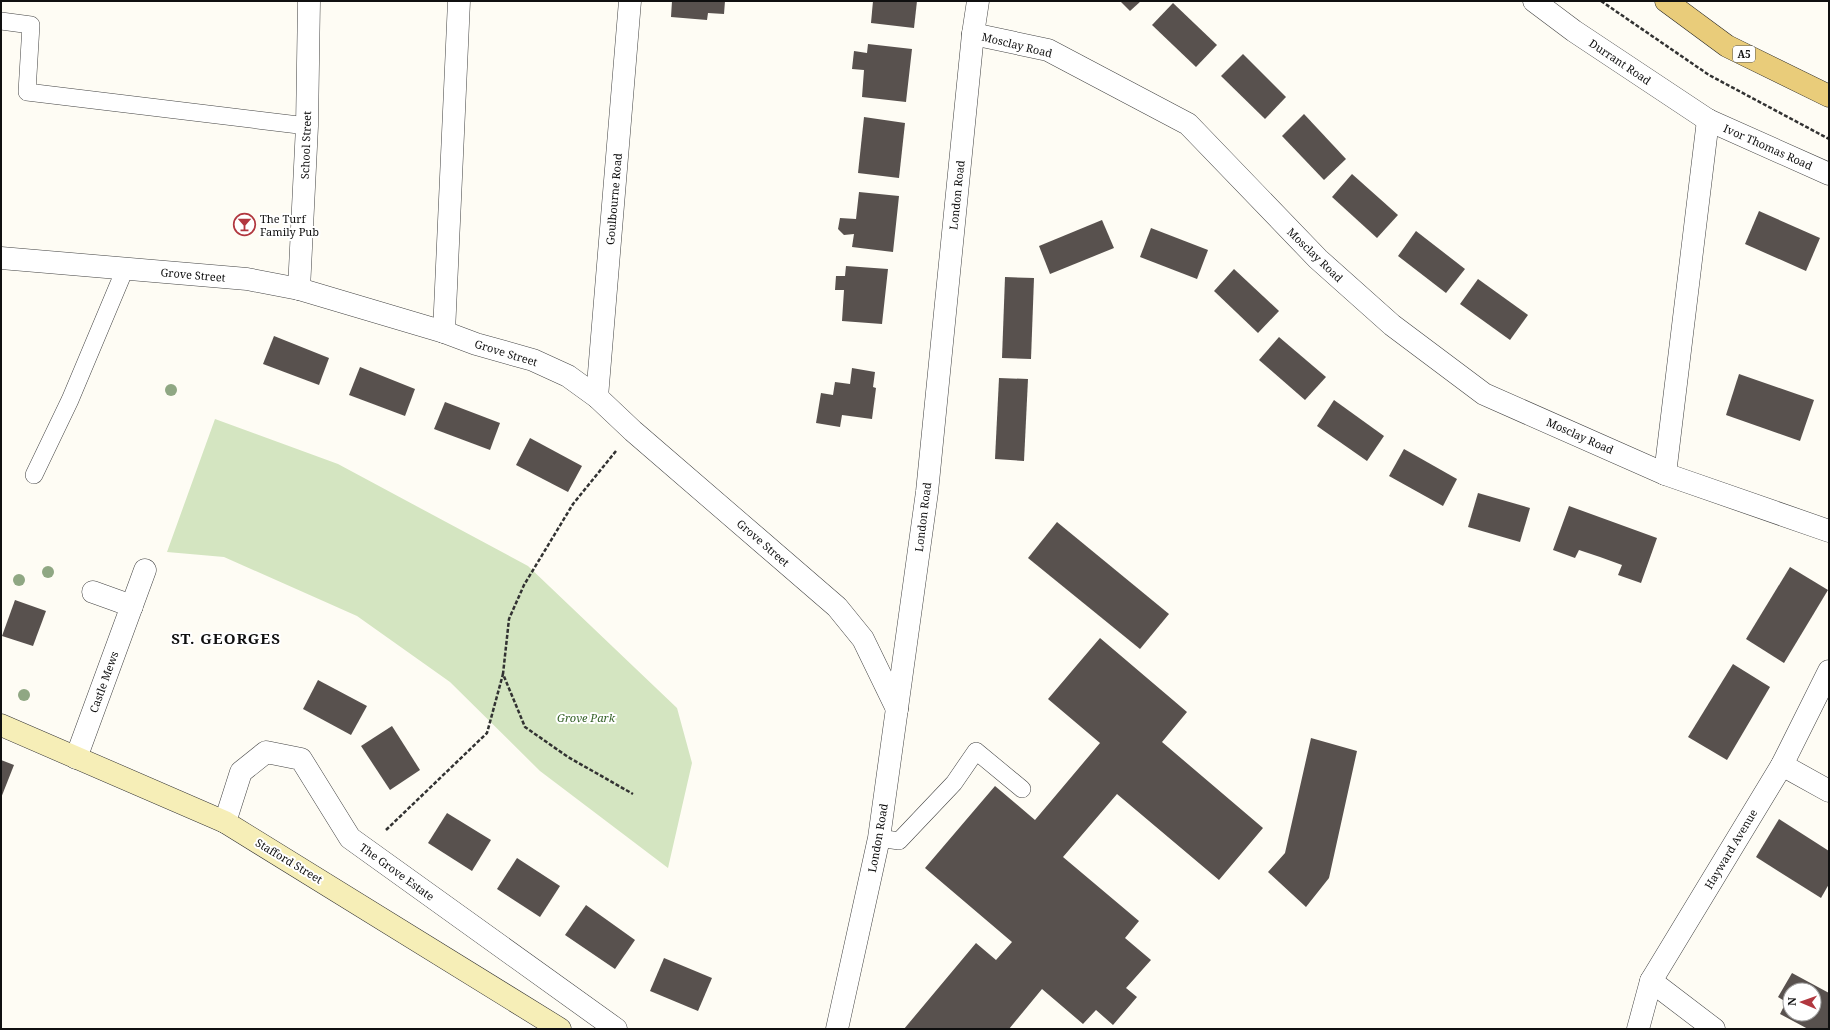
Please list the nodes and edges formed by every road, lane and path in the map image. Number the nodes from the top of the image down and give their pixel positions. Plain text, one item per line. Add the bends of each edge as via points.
1 (309, 1) edge
2 (459, 1) edge
3 (630, 1) edge
4 (978, 1) edge
5 (1534, 1) edge
6 (1601, 1) edge
7 (1666, 1) edge
8 (1, 21) edge
9 (973, 34) junction
10 (1829, 96) edge
11 (1708, 120) junction
12 (307, 126) junction
13 (1829, 139) edge
14 (1829, 174) edge
15 (1, 258) edge
16 (125, 269) junction
17 (299, 290) junction
18 (444, 332) junction
19 (597, 397) junction
20 (633, 431) junction
21 (1665, 474) junction
22 (34, 475) dead end
23 (1829, 531) edge
24 (145, 570) dead end
25 (93, 592) dead end
26 (132, 606) junction
27 (1829, 671) edge
28 (504, 674) junction
29 (897, 709) junction
30 (1, 725) edge
31 (76, 758) junction
32 (1782, 765) junction
33 (1022, 789) dead end
34 (1829, 791) edge
35 (633, 794) dead end
36 (225, 822) junction
37 (879, 838) junction
38 (365, 849) junction
39 (1651, 981) junction
40 (560, 1029) edge
41 (616, 1029) edge
42 (838, 1029) edge
43 (1638, 1029) edge
44 (1714, 1029) edge

1 - 12 street, School Street
2 - 18 street
3 - 19 street, Goulbourne Road
4 - 9 street, London Road
5 - 11 street, Durrant Road via 1574,31
6 - 13 path via 1709,75
7 - 10 main road, A5 via 1727,46
8 - 12 lane via 31,25 27,92
9 - 21 street, Mosclay Road via 1048,50 1188,124 1318,259 1392,325 1484,394
9 - 29 street, London Road via 927,492
11 - 14 street, Ivor Thomas Road
11 - 21 street
12 - 17 street, School Street
15 - 16 street, Grove Street
16 - 17 street, Grove Street via 247,279
16 - 22 lane via 70,400
17 - 18 street, Grove Street
18 - 19 street, Grove Street via 533,360 568,376
19 - 20 street, Grove Street
20 - 28 path via 573,504 524,585 509,619
20 - 29 street, Grove Street via 837,607 863,639
21 - 23 street, Mosclay Road
24 - 26 street, Castle Mews
25 - 26 street
26 - 31 street, Castle Mews
27 - 32 street, Hayward Avenue
28 - 35 path via 525,727 568,757
28 - 38 path via 487,732
29 - 37 street, London Road
30 - 31 street, Stafford Street
31 - 36 street, Stafford Street
32 - 34 street
32 - 39 street, Hayward Avenue
33 - 37 lane via 976,751 954,783 899,841
36 - 38 street, The Grove Estate via 241,772 266,752 301,759 350,838
36 - 40 street, Stafford Street
37 - 42 street, London Road
38 - 41 street, The Grove Estate
39 - 43 street, Hayward Avenue
39 - 44 street

